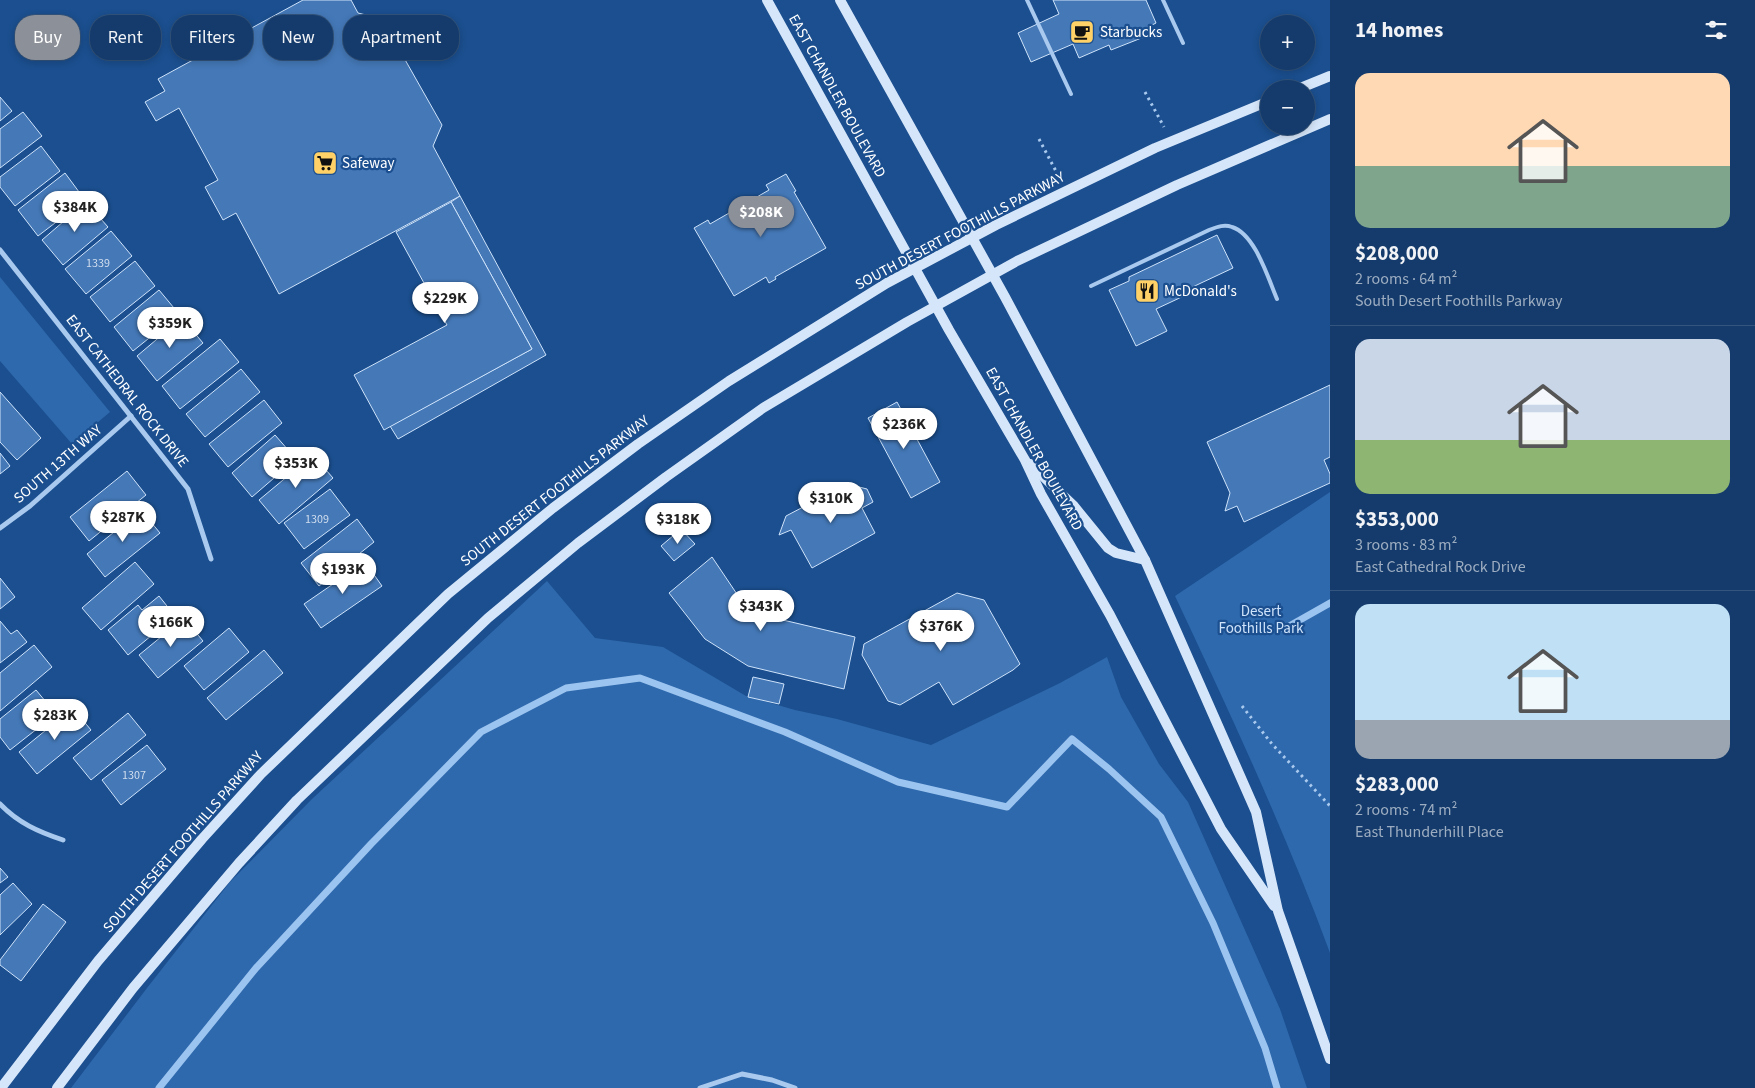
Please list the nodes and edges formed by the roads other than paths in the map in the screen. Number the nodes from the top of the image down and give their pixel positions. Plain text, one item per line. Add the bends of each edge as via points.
1 (767, 0) edge
2 (840, 0) edge
3 (1027, 0) edge
4 (1163, 0) edge
5 (1183, 44) dead end
6 (1330, 76) edge
7 (1315, 82) edge
8 (1071, 94) dead end
9 (1260, 105) edge
10 (1330, 119) edge
11 (972, 238) junction
12 (0, 250) edge
13 (915, 268) junction
14 (993, 275) junction
15 (1091, 286) dead end
16 (1276, 299) dead end
17 (936, 306) junction
18 (131, 416) junction
19 (1025, 460) junction
20 (0, 528) edge
21 (211, 560) dead end
22 (1145, 560) junction
23 (0, 804) edge
24 (63, 840) dead end
25 (1278, 911) junction
26 (1330, 1059) edge
27 (5, 1084) edge
28 (57, 1088) edge
29 (700, 1088) edge
30 (795, 1088) edge

1 - 13 street, EAST CHANDLER BOULEVARD
2 - 11 street, EAST CHANDLER BOULEVARD
3 - 8 lane
4 - 5 lane
6 - 7 street
9 - 11 street, SOUTH DESERT FOOTHILLS PARKWAY via 1158,146
10 - 14 street via 1177,185
11 - 13 street, SOUTH DESERT FOOTHILLS PARKWAY
11 - 14 street, EAST CHANDLER BOULEVARD
12 - 18 street, EAST CATHEDRAL ROCK DRIVE
13 - 17 street, EAST CHANDLER BOULEVARD
13 - 27 street, SOUTH DESERT FOOTHILLS PARKWAY via 729,381 645,439 553,508 448,594 261,774 202,838 98,961
14 - 17 street
14 - 22 street, EAST CHANDLER BOULEVARD
15 - 16 lane via 1222,225 1242,233 1255,249
17 - 19 street, EAST CHANDLER BOULEVARD
17 - 28 street via 763,408 578,543 488,618 297,800 133,988
18 - 20 street, SOUTH 13TH WAY via 30,506
18 - 21 street, EAST CATHEDRAL ROCK DRIVE via 188,489
19 - 22 street via 1073,505 1108,548
19 - 25 street, EAST CHANDLER BOULEVARD via 1221,829
22 - 25 street, EAST CHANDLER BOULEVARD via 1256,812
23 - 24 street via 10,815 37,832
25 - 26 street, EAST CHANDLER BOULEVARD
29 - 30 street via 742,1074

